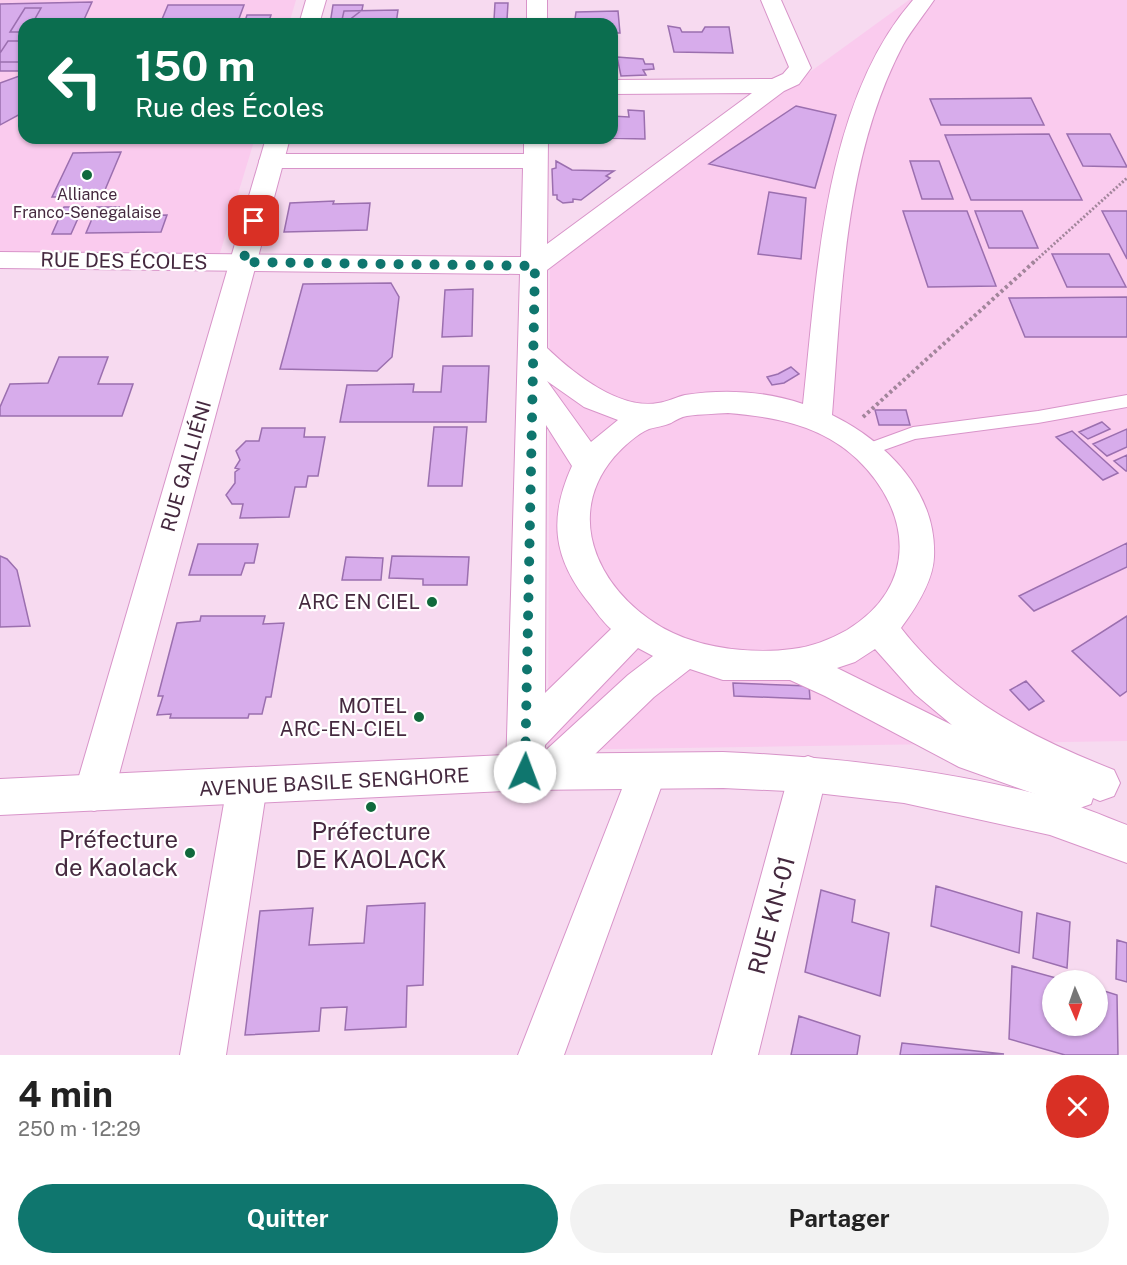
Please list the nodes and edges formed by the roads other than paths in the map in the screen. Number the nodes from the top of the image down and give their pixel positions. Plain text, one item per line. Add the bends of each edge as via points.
1 (316, 0) edge
2 (537, 0) edge
3 (771, 0) edge
4 (924, 0) edge
5 (311, 18) edge
6 (537, 18) edge
7 (776, 86) junction
8 (618, 87) edge
9 (274, 149) edge
10 (536, 149) edge
11 (0, 260) edge
12 (243, 262) junction
13 (535, 266) junction
14 (533, 351) junction
15 (533, 384) junction
16 (1127, 401) edge
17 (661, 415) junction
18 (842, 435) junction
19 (588, 466) junction
20 (637, 627) junction
21 (880, 628) junction
22 (685, 652) junction
23 (793, 665) junction
24 (534, 760) junction
25 (648, 771) junction
26 (808, 774) junction
27 (247, 786) junction
28 (1089, 792) edge
29 (94, 793) junction
30 (0, 796) edge
31 (1127, 844) edge
32 (203, 1055) edge
33 (541, 1055) edge
34 (735, 1055) edge

1 - 5 main road
2 - 6 main road
3 - 7 main road via 800,68 792,79
4 - 18 main road via 891,46 860,116 844,172 824,328
7 - 8 main road
7 - 13 main road
9 - 10 main road
9 - 12 main road, RUE GALLIÉNI
10 - 13 main road
11 - 12 main road, RUE DES ÉCOLES
12 - 13 main road, RUE DES ÉCOLES
12 - 29 main road, RUE GALLIÉNI
13 - 14 main road
14 - 15 main road
14 - 17 main road via 593,398 619,409
15 - 19 main road
15 - 24 main road
16 - 18 lane via 913,433
17 - 18 main road via 683,406 728,402 778,407
17 - 19 main road via 636,423 609,442
18 - 21 main road via 886,470 907,502 915,526 917,559 904,597
19 - 20 main road via 576,491 572,528 585,574 620,616
20 - 22 main road via 661,644
20 - 24 main road via 602,660
21 - 23 main road via 842,651
21 - 28 main road via 902,659 930,687 979,723
22 - 23 main road via 723,664
22 - 24 main road via 633,694
23 - 28 main road via 838,684 973,755
24 - 25 main road, AVENUE BASILE SENGHORE
24 - 27 main road, AVENUE BASILE SENGHORE
25 - 26 main road, AVENUE BASILE SENGHORE
25 - 33 main road
26 - 28 main road, AVENUE BASILE SENGHORE via 904,785
26 - 34 main road, RUE KN-01
27 - 29 main road, AVENUE BASILE SENGHORE
27 - 32 main road
28 - 31 main road, AVENUE BASILE SENGHORE
29 - 30 main road, AVENUE BASILE SENGHORE

